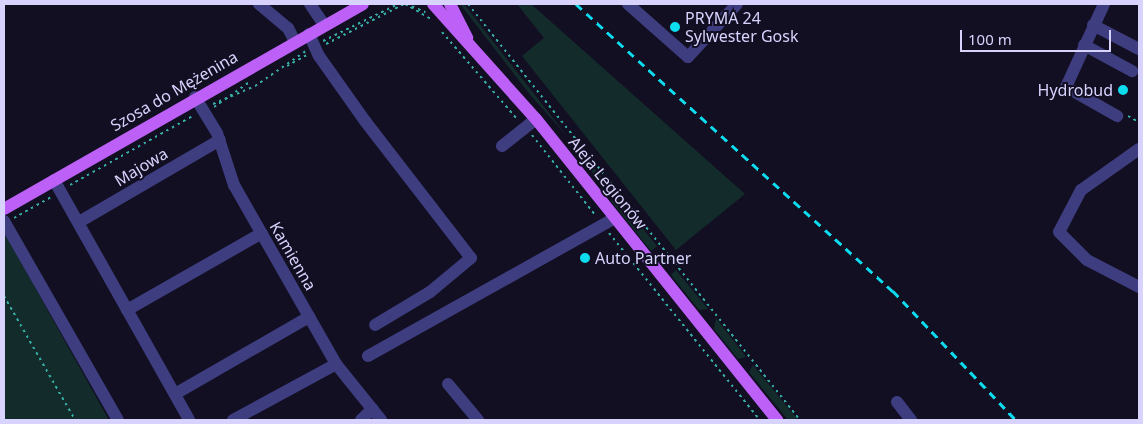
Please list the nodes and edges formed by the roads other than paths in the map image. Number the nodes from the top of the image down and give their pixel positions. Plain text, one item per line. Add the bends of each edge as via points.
1 (259, 4) edge
2 (310, 4) edge
3 (363, 4) edge
4 (433, 4) edge
5 (450, 4) edge
6 (628, 4) edge
7 (737, 4) edge
8 (1104, 4) edge
9 (324, 25) junction
10 (1093, 25) junction
11 (309, 34) junction
12 (467, 38) junction
13 (295, 42) junction
14 (1084, 44) junction
15 (1139, 49) edge
16 (1132, 71) dead end
17 (195, 97) junction
18 (1117, 116) dead end
19 (536, 119) junction
20 (220, 140) junction
21 (502, 146) dead end
22 (1139, 150) edge
23 (54, 180) junction
24 (4, 209) edge
25 (615, 218) junction
26 (4, 221) edge
27 (79, 222) junction
28 (262, 233) junction
29 (1139, 287) edge
30 (127, 310) junction
31 (309, 317) junction
32 (375, 325) dead end
33 (368, 356) dead end
34 (336, 364) junction
35 (448, 384) dead end
36 (175, 394) junction
37 (897, 402) dead end
38 (372, 409) junction
39 (118, 420) edge
40 (190, 420) edge
41 (234, 420) edge
42 (361, 420) edge
43 (381, 420) edge
44 (478, 420) edge
45 (777, 420) edge
46 (911, 420) edge

1 - 13 street via 288,28
2 - 9 street
3 - 9 main road, Szosa do Mężenina
4 - 12 main road, Aleja Legionów via 451,28
5 - 12 main road, Aleja Legionów
6 - 7 street via 688,57
8 - 10 street
9 - 11 main road, Szosa do Mężenina
10 - 14 street
10 - 15 street
11 - 13 main road, Szosa do Mężenina
11 - 32 street via 316,49 390,155 471,258 430,292
12 - 19 main road, Aleja Legionów
13 - 17 main road, Szosa do Mężenina
14 - 16 street
14 - 18 street via 1066,87
17 - 20 street, Kamienna
17 - 23 main road, Szosa do Mężenina
19 - 21 street
19 - 25 main road, Aleja Legionów
20 - 27 street, Majowa
20 - 28 street, Kamienna via 234,185
22 - 29 street via 1081,190 1059,232 1087,260
23 - 24 main road, Szosa do Mężenina
23 - 27 street
25 - 33 street
25 - 45 main road, Aleja Legionów
26 - 39 street
27 - 30 street
28 - 30 street
28 - 31 street, Kamienna
30 - 36 street
31 - 34 street, Kamienna
31 - 36 street
34 - 38 street, Kamienna
34 - 41 street
35 - 44 street
36 - 40 street
37 - 46 street
38 - 42 street
38 - 43 street, Kamienna

